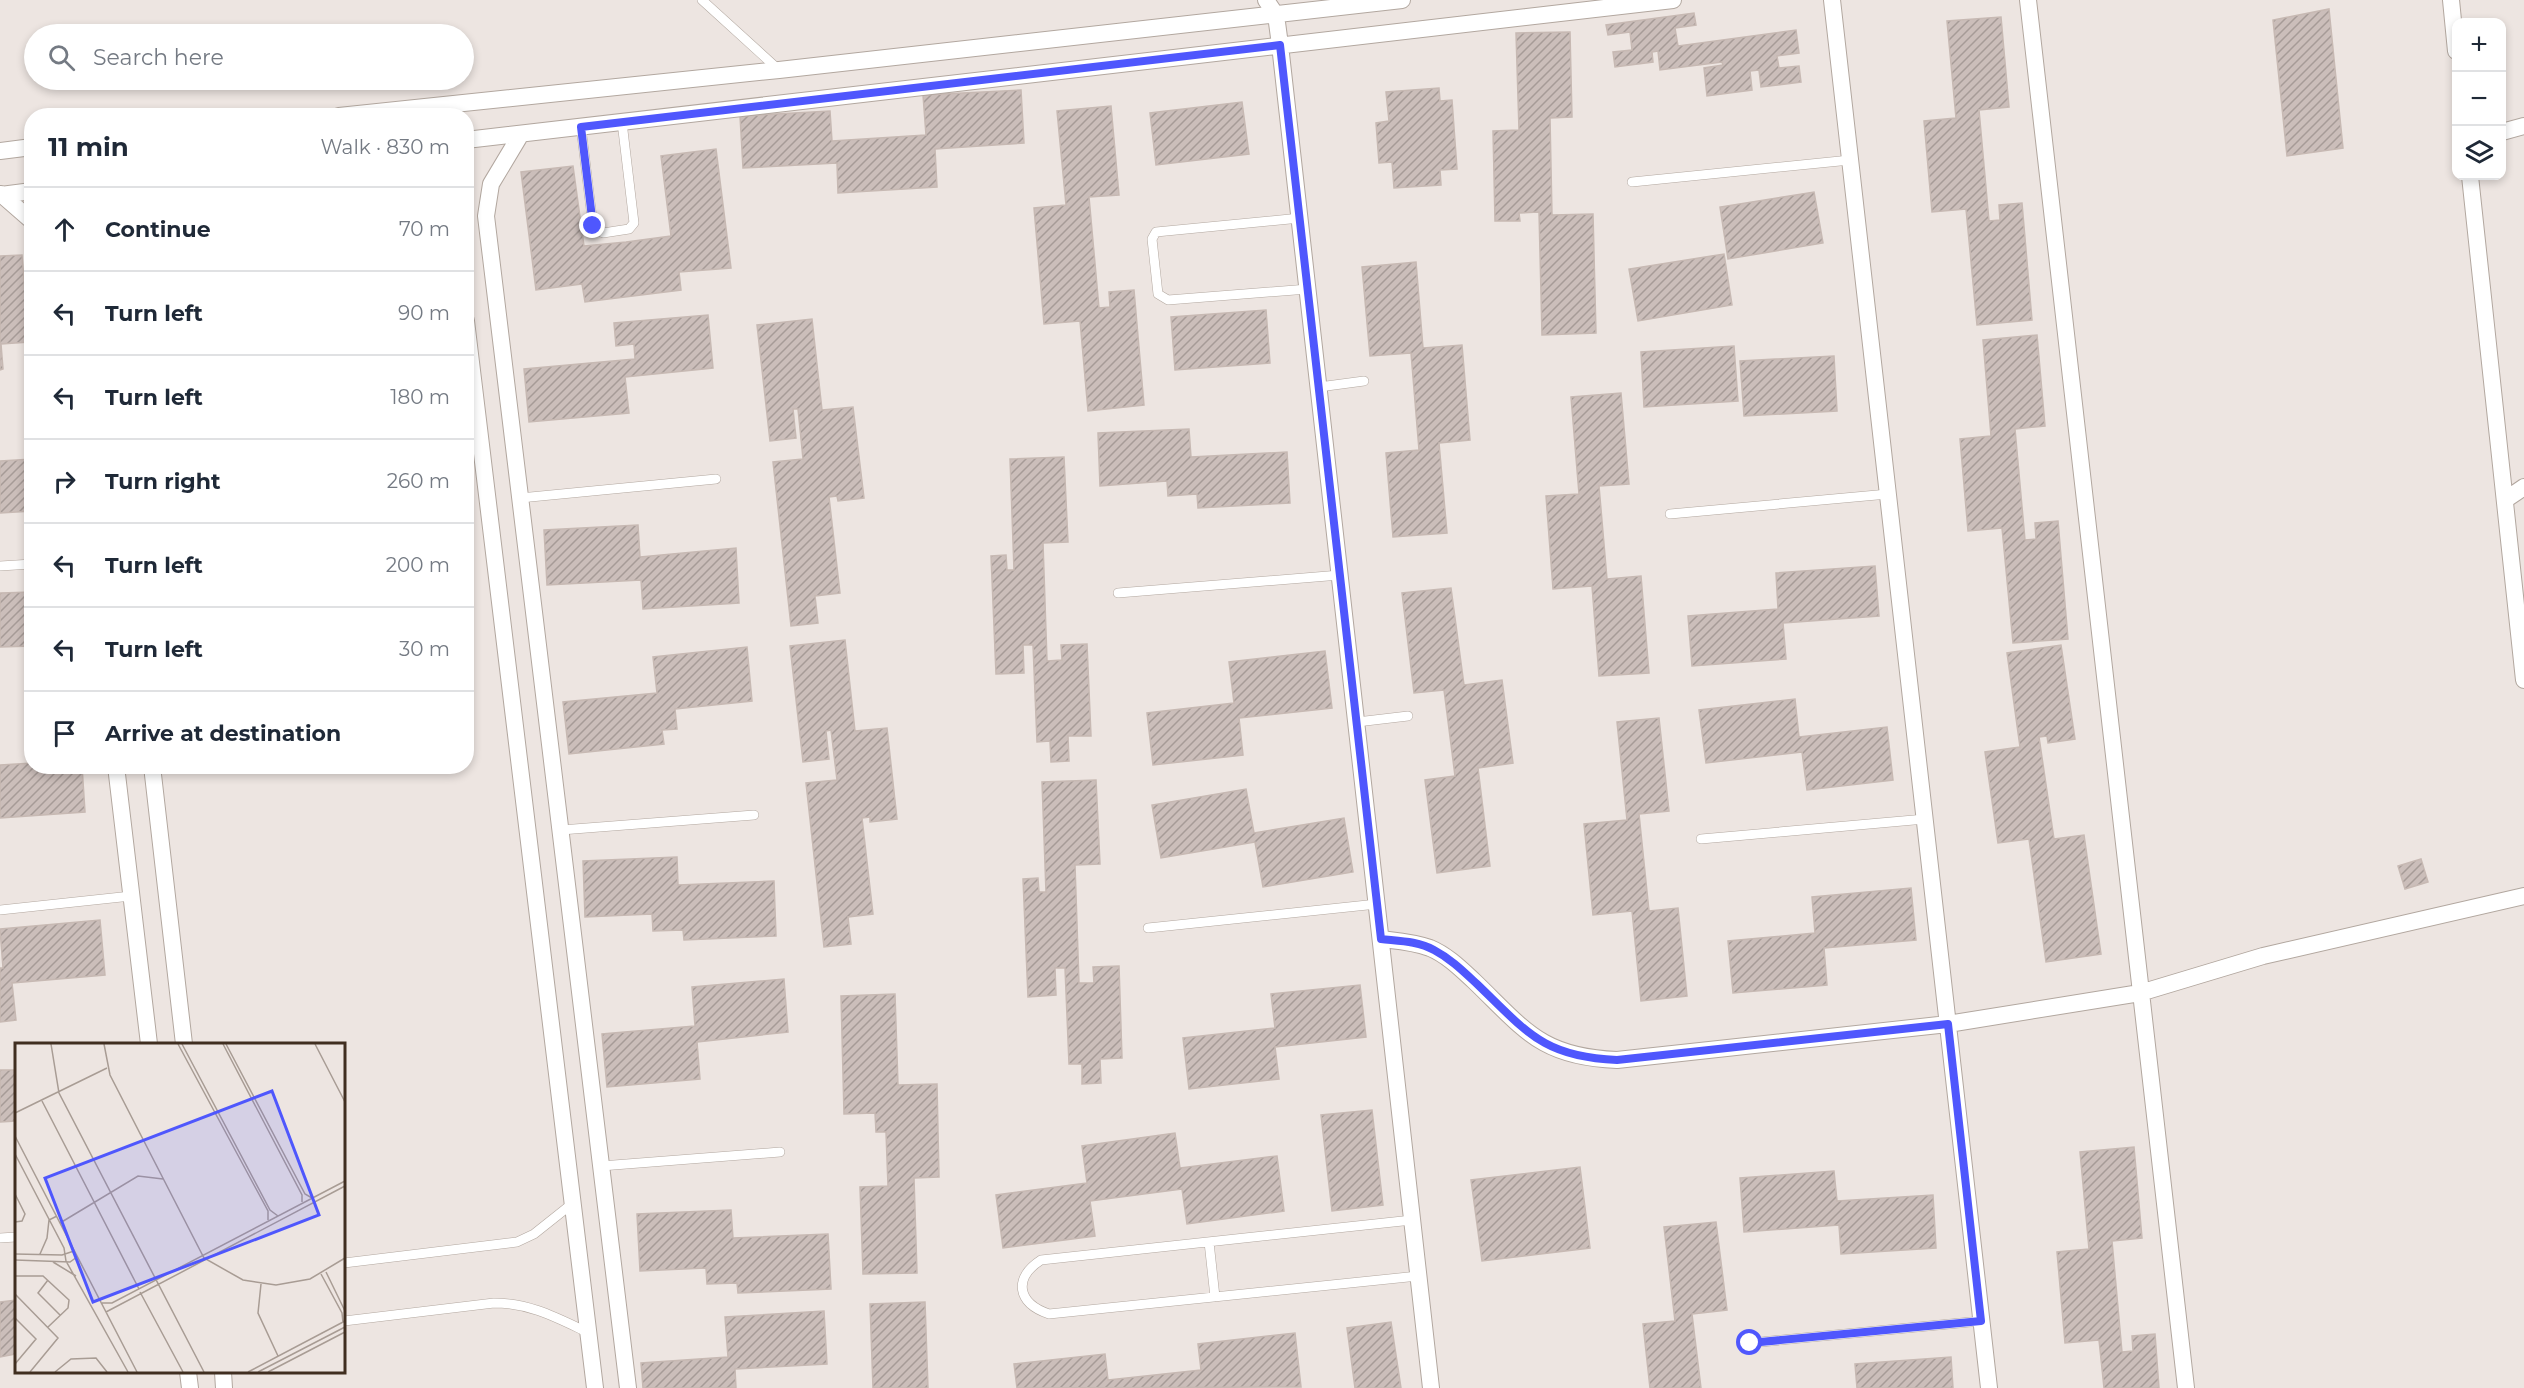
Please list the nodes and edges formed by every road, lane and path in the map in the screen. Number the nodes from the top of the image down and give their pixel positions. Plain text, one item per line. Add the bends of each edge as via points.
1 (702, 0) edge
2 (1266, 0) edge
3 (1402, 0) edge
4 (1673, 0) edge
5 (1832, 0) edge
6 (2028, 0) edge
7 (2451, 0) edge
8 (1275, 15) junction
9 (2453, 18) edge
10 (1280, 45) junction
11 (779, 70) junction
12 (416, 108) edge
13 (622, 122) junction
14 (2524, 126) edge
15 (581, 127) junction
16 (2506, 131) edge
17 (521, 134) junction
18 (474, 139) edge
19 (24, 148) edge
20 (0, 151) edge
21 (1850, 160) junction
22 (2470, 180) edge
23 (1632, 182) dead end
24 (24, 192) edge
25 (1, 194) edge
26 (24, 214) edge
27 (1300, 218) junction
28 (1308, 289) junction
29 (1364, 381) dead end
30 (474, 387) edge
31 (1320, 387) junction
32 (716, 479) dead end
33 (2524, 487) edge
34 (1888, 494) junction
35 (520, 498) junction
36 (2505, 500) junction
37 (1670, 514) dead end
38 (2510, 552) junction
39 (24, 564) edge
40 (0, 566) edge
41 (2524, 567) edge
42 (1340, 575) junction
43 (1118, 593) dead end
44 (2524, 680) edge
45 (1408, 716) dead end
46 (1357, 722) junction
47 (117, 774) edge
48 (153, 774) edge
49 (754, 814) dead end
50 (1924, 819) junction
51 (561, 830) junction
52 (1701, 839) dead end
53 (131, 896) junction
54 (2524, 896) edge
55 (1377, 904) junction
56 (0, 910) edge
57 (1148, 928) dead end
58 (1381, 939) junction
59 (2140, 993) junction
60 (1948, 1024) junction
61 (149, 1043) edge
62 (184, 1043) edge
63 (780, 1152) dead end
64 (601, 1166) junction
65 (573, 1203) junction
66 (1412, 1220) junction
67 (15, 1237) edge
68 (0, 1239) edge
69 (1209, 1242) junction
70 (345, 1263) edge
71 (1418, 1276) junction
72 (1215, 1297) junction
73 (345, 1321) edge
74 (1981, 1321) junction
75 (588, 1333) junction
76 (1750, 1343) dead end
77 (188, 1373) edge
78 (190, 1388) edge
79 (595, 1388) edge
80 (628, 1388) edge
81 (1431, 1388) edge
82 (1989, 1388) edge
83 (2186, 1388) edge

1 - 11 lane
2 - 8 street
3 - 8 street
4 - 10 street
5 - 21 street
6 - 59 street
7 - 9 street
8 - 10 street
8 - 11 street
10 - 13 street
10 - 27 street
11 - 12 street
13 - 15 street
13 - 15 lane via 634,223 629,230 603,233 593,226
14 - 16 street
15 - 17 street
17 - 18 street
17 - 35 street via 491,184 486,216
19 - 20 street
21 - 23 lane
21 - 34 street
22 - 36 street
24 - 25 street
25 - 26 street
27 - 28 street
27 - 28 lane via 1156,232 1152,239 1158,294 1168,300
28 - 31 street
29 - 31 lane
30 - 65 street
31 - 42 street
32 - 35 lane
33 - 36 street
34 - 37 lane
34 - 50 street
35 - 51 street
36 - 38 street
38 - 41 street
38 - 44 street
39 - 40 lane
42 - 43 lane
42 - 46 street
45 - 46 lane
46 - 55 street
47 - 53 street
48 - 62 street
49 - 51 lane
50 - 52 lane
50 - 60 street
51 - 64 street
53 - 56 lane
53 - 61 street
54 - 59 street via 2263,956
55 - 57 lane
55 - 58 street
58 - 60 street via 1432,949 1461,969 1534,1038 1560,1052 1588,1059 1617,1060
58 - 66 street
59 - 60 street
59 - 83 street
60 - 74 street
63 - 64 lane
64 - 80 street
65 - 70 lane via 534,1234 517,1242
65 - 75 street
66 - 69 lane
66 - 71 street
67 - 68 lane
69 - 72 lane
69 - 72 lane via 1041,1260 1028,1268 1022,1282 1024,1297 1034,1309 1049,1314
71 - 72 lane
71 - 81 street
73 - 75 lane via 514,1303
74 - 76 lane
74 - 82 street
75 - 79 street
77 - 78 street

